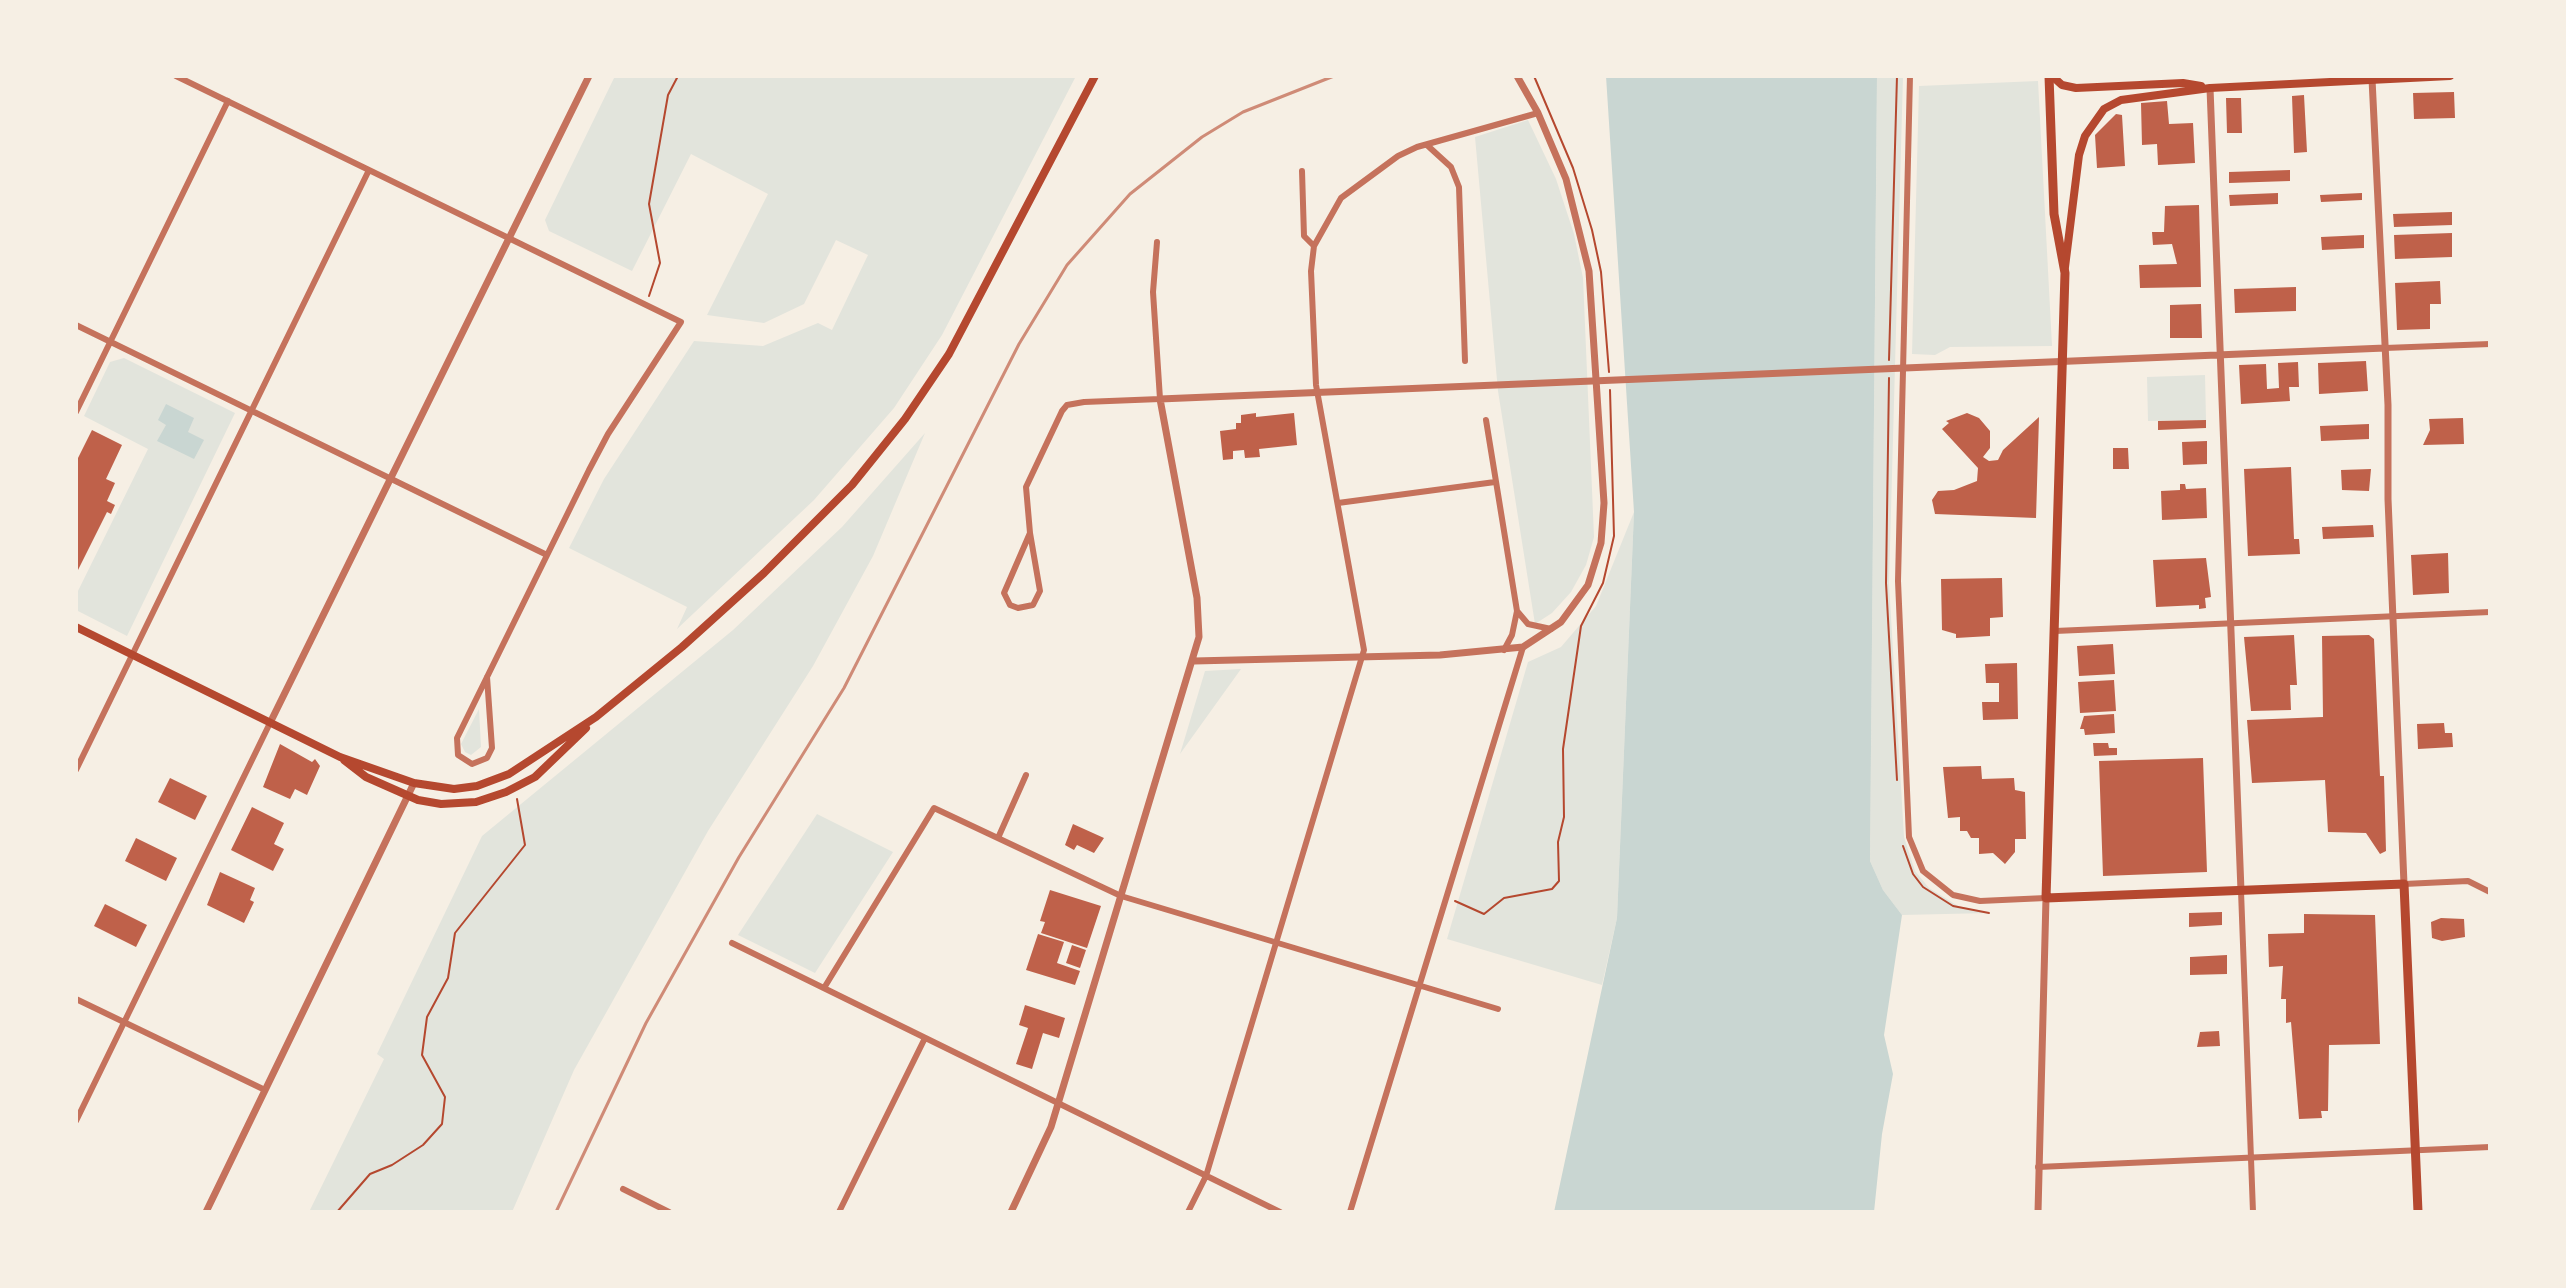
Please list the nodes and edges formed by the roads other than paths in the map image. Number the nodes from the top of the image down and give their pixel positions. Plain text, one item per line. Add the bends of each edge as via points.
1 (176, 76) edge
2 (589, 76) edge
3 (1095, 76) edge
4 (1517, 76) edge
5 (1910, 76) edge
6 (2050, 76) edge
7 (2450, 76) edge
8 (2372, 79) junction
9 (2210, 88) junction
10 (228, 101) junction
11 (1538, 113) junction
12 (1428, 146) junction
13 (369, 170) junction
14 (1302, 171) dead end
15 (510, 238) junction
16 (1157, 242) dead end
17 (1314, 246) junction
18 (2065, 273) junction
19 (76, 325) edge
20 (110, 342) junction
21 (2490, 344) edge
22 (2385, 348) junction
23 (2221, 353) junction
24 (1465, 361) dead end
25 (2064, 362) junction
26 (1318, 393) junction
27 (1160, 399) junction
28 (252, 411) junction
29 (76, 412) edge
30 (1486, 420) dead end
31 (392, 479) junction
32 (1495, 482) junction
33 (1338, 503) junction
34 (1030, 533) junction
35 (547, 555) junction
36 (1517, 611) junction
37 (2490, 612) edge
38 (2392, 616) junction
39 (2229, 624) junction
40 (76, 627) edge
41 (1553, 629) junction
42 (2055, 631) junction
43 (1523, 647) junction
44 (1504, 650) junction
45 (133, 654) junction
46 (1363, 657) junction
47 (1194, 661) junction
48 (487, 677) junction
49 (596, 717) junction
50 (270, 723) junction
51 (340, 757) junction
52 (76, 770) edge
53 (1026, 775) dead end
54 (414, 783) junction
55 (407, 796) junction
56 (998, 838) junction
57 (2404, 884) junction
58 (2241, 891) junction
59 (2490, 892) edge
60 (1121, 896) junction
61 (2046, 898) junction
62 (732, 943) dead end
63 (1273, 944) junction
64 (824, 988) junction
65 (1419, 988) junction
66 (76, 999) edge
67 (1498, 1009) dead end
68 (124, 1022) junction
69 (925, 1038) junction
70 (265, 1090) junction
71 (1058, 1104) junction
72 (76, 1121) edge
73 (2490, 1147) edge
74 (2415, 1151) junction
75 (2251, 1158) junction
76 (2038, 1167) junction
77 (1206, 1176) junction
78 (623, 1189) dead end
79 (206, 1212) edge
80 (669, 1212) edge
81 (839, 1212) edge
82 (1011, 1212) edge
83 (1188, 1212) edge
84 (1280, 1212) edge
85 (1350, 1212) edge
86 (2038, 1212) edge
87 (2253, 1212) edge
88 (2418, 1212) edge

1 - 10 street
2 - 15 street
3 - 49 main road via 991,279 905,419 852,485 773,564
4 - 11 street
5 - 61 street via 1898,581 1909,837 1930,880 1953,895 1980,901
6 - 9 main road via 2076,88 2183,83
6 - 18 main road via 2054,214
7 - 8 main road
8 - 9 main road
8 - 22 street
9 - 18 main road via 2121,100 2093,121 2079,155
9 - 23 street
10 - 13 street
10 - 20 street
11 - 12 street
11 - 41 street via 1571,192 1589,271 1604,503 1601,543 1588,585
12 - 17 street via 1408,151 1352,187 1332,209
12 - 24 street via 1451,167 1459,187
13 - 15 street
13 - 28 street
14 - 17 street via 1304,236
15 - 31 street
15 - 35 street via 681,322 608,434
16 - 27 street via 1153,292
17 - 26 street
18 - 25 main road
19 - 20 street
20 - 28 street
20 - 29 street
21 - 22 street
22 - 23 street
22 - 38 street
23 - 25 street
23 - 39 street
25 - 26 street
25 - 42 main road
26 - 27 street
26 - 33 street
27 - 34 street via 1067,405 1029,474
27 - 47 street via 1200,621
28 - 31 street
28 - 45 street
30 - 32 street
31 - 35 street
31 - 50 street
32 - 33 street
32 - 36 street
33 - 46 street
34 - 34 street via 1004,593 1018,608 1033,605 1040,591
35 - 48 street
36 - 41 street via 1534,627
36 - 44 street
37 - 38 street
38 - 39 street
38 - 57 street
39 - 42 street
39 - 58 street
40 - 45 main road
41 - 43 street
42 - 61 main road
43 - 44 street
43 - 65 street
44 - 46 street
45 - 50 main road
45 - 52 street
46 - 47 street
46 - 63 street
47 - 60 street
48 - 48 street via 455,744 461,760 472,764 483,761 492,748
49 - 54 main road via 509,774 477,786
49 - 55 main road via 557,759 520,785 476,802 441,804
50 - 51 main road
50 - 68 street
51 - 54 main road
51 - 55 main road via 366,777
53 - 56 street
54 - 55 street
55 - 70 street
56 - 60 street
56 - 64 street via 934,808
57 - 58 main road
57 - 59 street via 2468,881
57 - 74 main road
58 - 61 main road
58 - 75 street
60 - 63 street
60 - 71 street
61 - 76 street
62 - 64 street
63 - 65 street
63 - 77 street
64 - 69 street
65 - 67 street
65 - 85 street
66 - 68 street
68 - 70 street
68 - 72 street
69 - 71 street
69 - 81 street
70 - 79 street
71 - 77 street
71 - 82 street
73 - 74 street
74 - 75 street
74 - 88 main road
75 - 76 street
75 - 87 street
76 - 86 street
77 - 83 street
77 - 84 street
78 - 80 street

